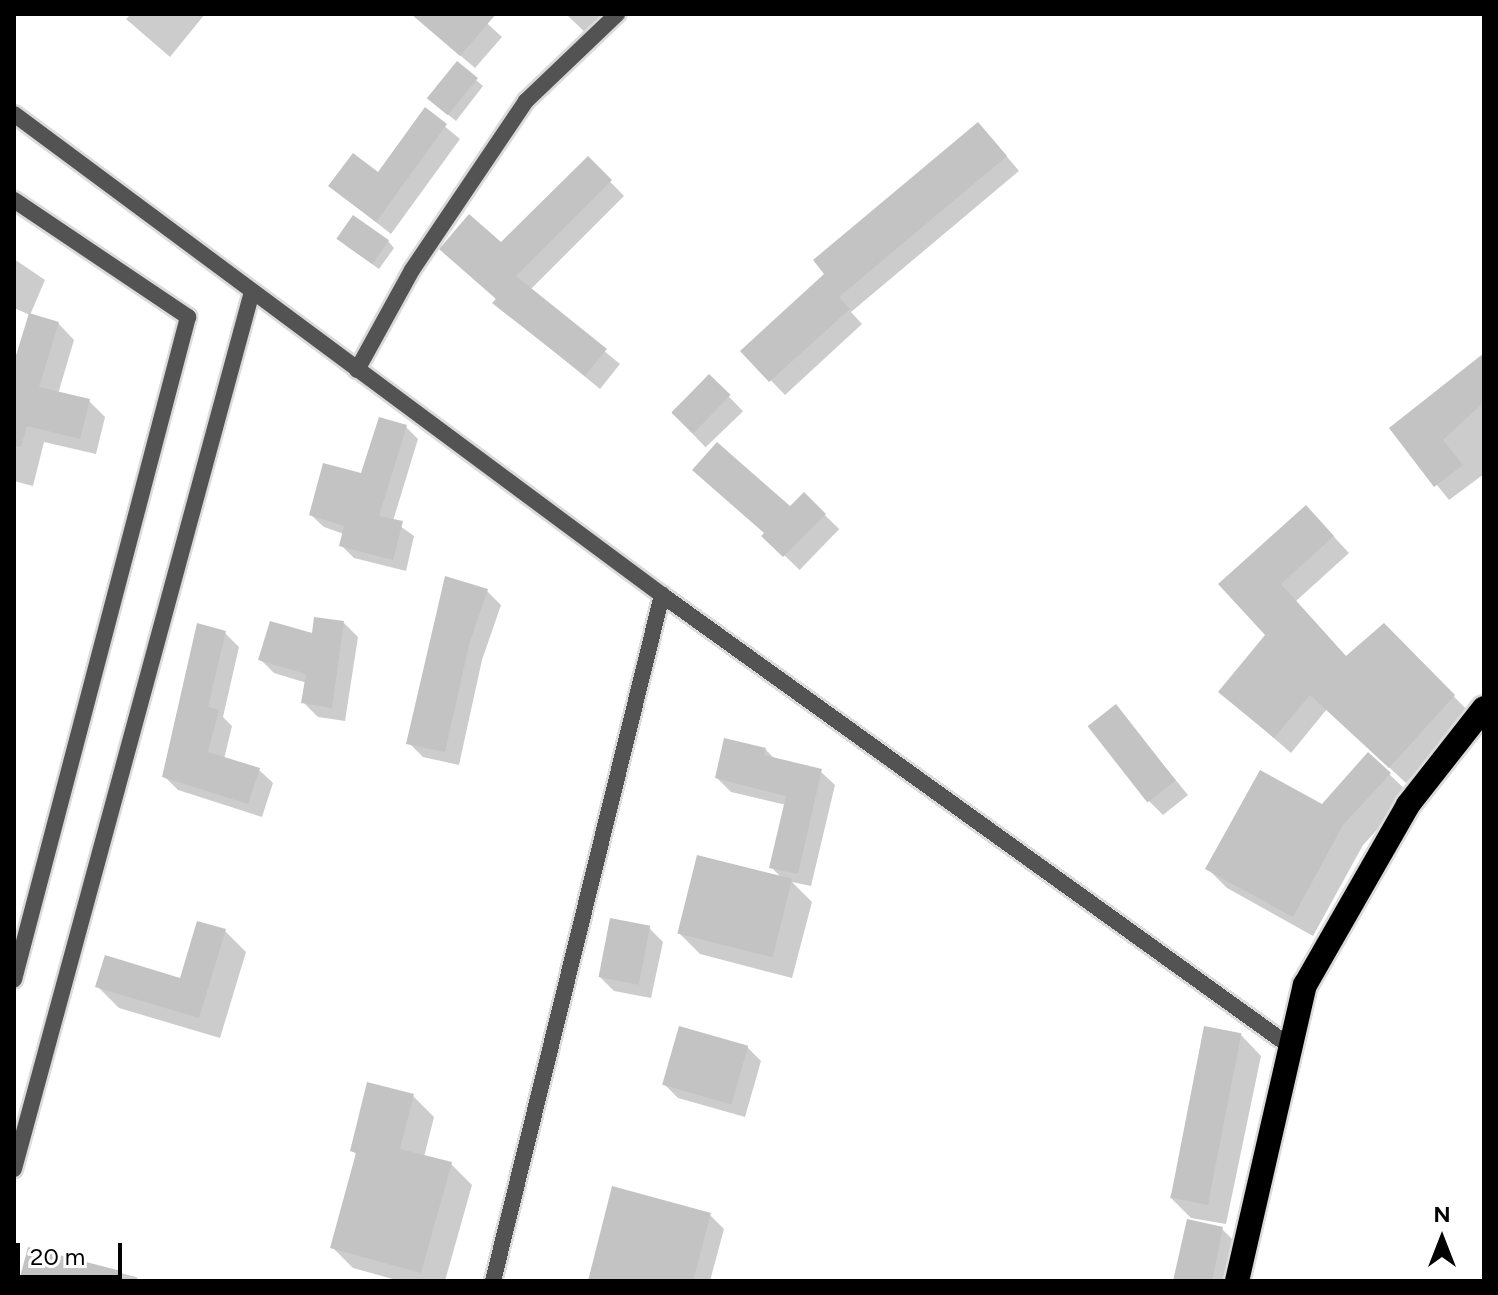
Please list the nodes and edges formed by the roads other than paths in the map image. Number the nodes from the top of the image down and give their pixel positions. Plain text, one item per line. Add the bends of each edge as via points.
1 (617, 14) edge
2 (14, 114) edge
3 (14, 200) edge
4 (252, 292) junction
5 (357, 370) junction
6 (662, 595) junction
7 (1484, 708) edge
8 (14, 980) edge
9 (1291, 1047) junction
10 (14, 1169) edge
11 (493, 1281) edge
12 (1237, 1281) edge

1 - 5 street via 526,101 412,270
2 - 4 street
3 - 8 street via 188,317
4 - 5 street
4 - 10 street
5 - 6 street
6 - 9 street
6 - 11 street
7 - 9 highway via 1400,819 1305,985
9 - 12 highway

